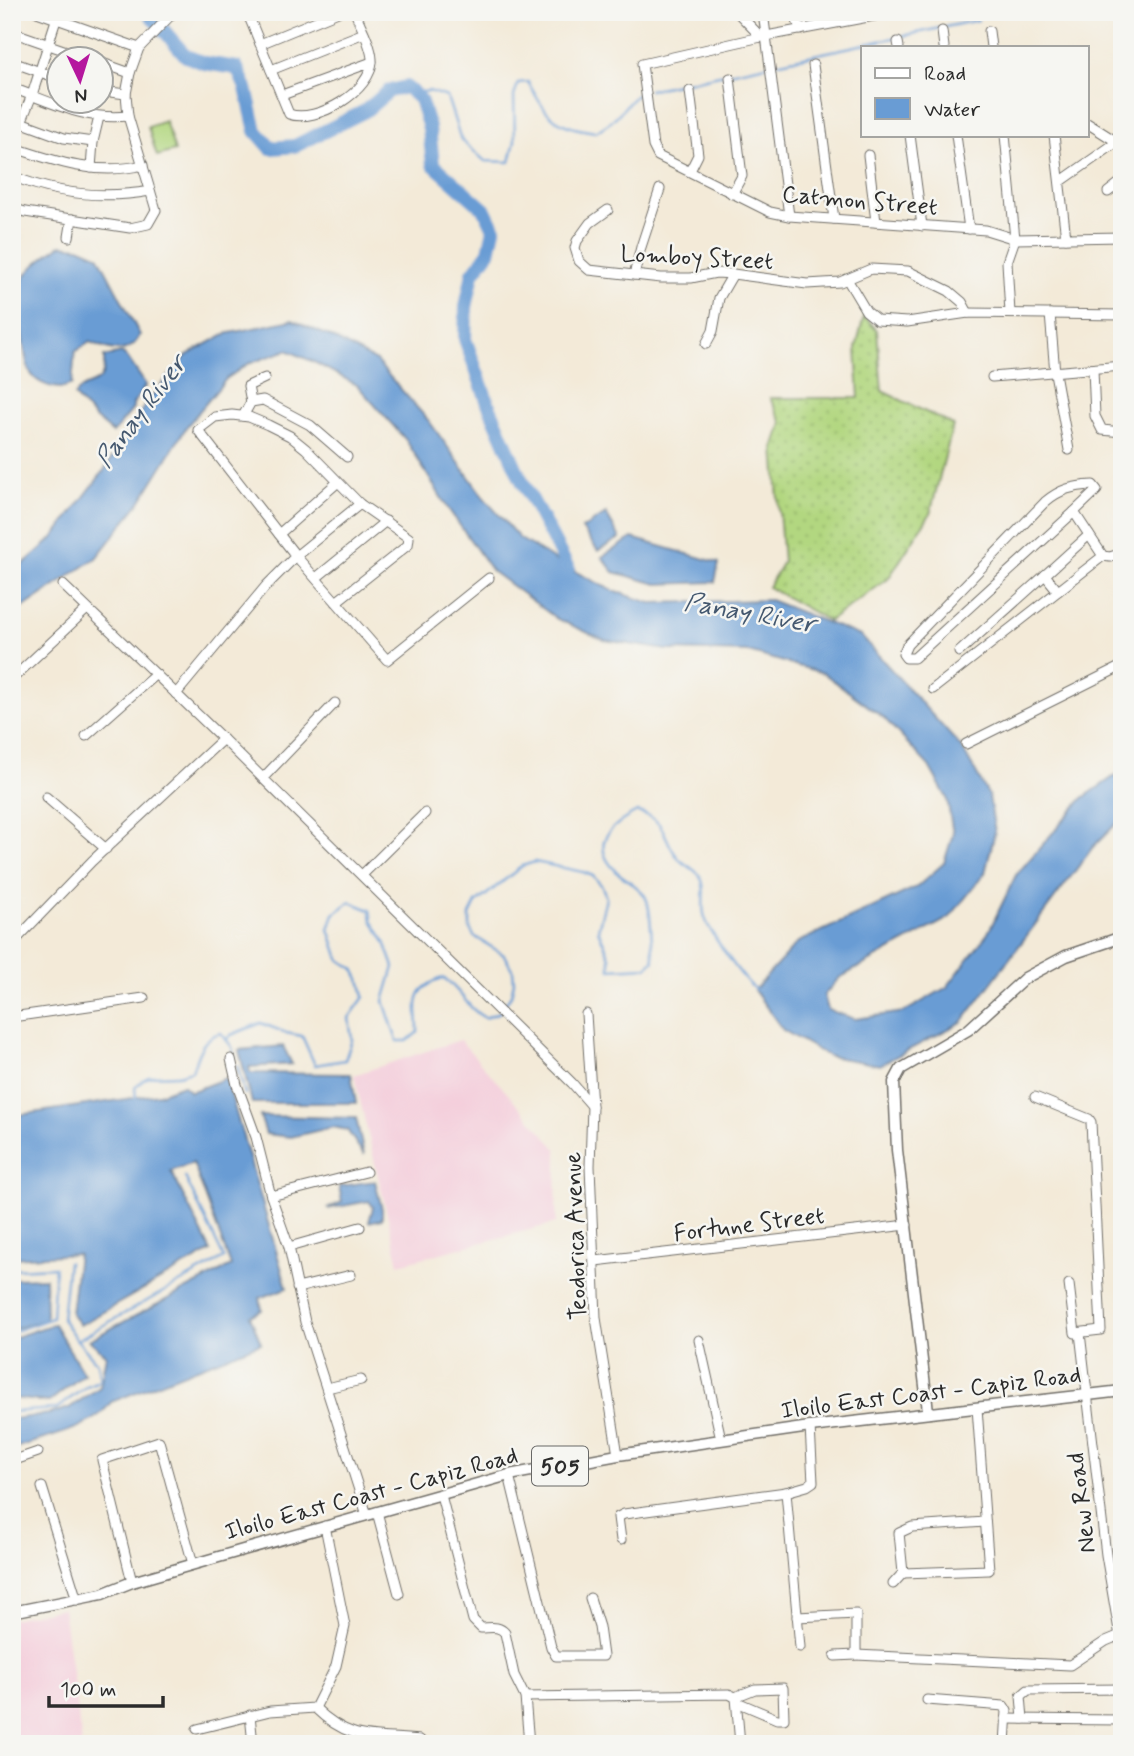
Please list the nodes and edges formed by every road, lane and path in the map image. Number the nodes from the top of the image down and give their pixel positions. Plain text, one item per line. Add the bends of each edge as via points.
1 (37, 12) edge
2 (263, 12) edge
3 (338, 12) edge
4 (355, 12) edge
5 (737, 12) edge
6 (763, 12) edge
7 (793, 12) edge
8 (895, 12) edge
9 (248, 15) edge
10 (170, 16) edge
11 (56, 20) junction
12 (801, 30) junction
13 (942, 31) dead end
14 (989, 31) dead end
15 (12, 32) edge
16 (364, 33) junction
17 (764, 36) junction
18 (260, 44) junction
19 (49, 45) junction
20 (52, 46) edge
21 (944, 46) edge
22 (991, 46) edge
23 (139, 48) junction
24 (12, 62) edge
25 (372, 62) junction
26 (813, 65) dead end
27 (116, 68) edge
28 (271, 70) junction
29 (39, 71) junction
30 (130, 73) junction
31 (46, 74) edge
32 (730, 78) dead end
33 (12, 88) edge
34 (690, 91) dead end
35 (116, 93) edge
36 (126, 94) junction
37 (32, 95) junction
38 (282, 95) junction
39 (128, 116) junction
40 (99, 117) junction
41 (17, 121) edge
42 (1088, 124) edge
43 (910, 136) edge
44 (956, 136) edge
45 (1005, 136) edge
46 (1054, 136) edge
47 (1119, 139) edge
48 (93, 142) junction
49 (12, 146) edge
50 (868, 155) dead end
51 (143, 165) junction
52 (91, 168) junction
53 (690, 171) junction
54 (12, 176) edge
55 (1060, 181) junction
56 (1122, 181) edge
57 (660, 189) dead end
58 (150, 191) junction
59 (1108, 192) dead end
60 (732, 194) junction
61 (12, 208) edge
62 (608, 210) dead end
63 (789, 216) junction
64 (72, 219) junction
65 (834, 219) junction
66 (876, 222) junction
67 (922, 226) junction
68 (969, 229) junction
69 (69, 237) dead end
70 (1122, 237) edge
71 (1066, 238) junction
72 (1016, 239) junction
73 (733, 274) junction
74 (634, 275) junction
75 (847, 279) junction
76 (968, 313) junction
77 (1010, 313) junction
78 (1050, 314) junction
79 (1122, 315) edge
80 (706, 344) dead end
81 (1122, 366) edge
82 (1093, 369) junction
83 (1055, 373) junction
84 (992, 377) dead end
85 (265, 378) dead end
86 (251, 402) junction
87 (243, 416) junction
88 (1122, 432) edge
89 (1069, 450) dead end
90 (346, 457) dead end
91 (338, 482) junction
92 (360, 504) junction
93 (1074, 512) junction
94 (386, 521) junction
95 (279, 534) junction
96 (1089, 535) junction
97 (1122, 553) edge
98 (296, 556) junction
99 (1103, 556) junction
100 (1045, 575) junction
101 (316, 578) junction
102 (489, 578) dead end
103 (63, 585) dead end
104 (1058, 591) junction
105 (336, 602) junction
106 (87, 609) junction
107 (986, 627) junction
108 (996, 639) junction
109 (959, 652) dead end
110 (1122, 667) edge
111 (156, 674) junction
112 (12, 679) edge
113 (933, 689) dead end
114 (176, 694) junction
115 (335, 703) dead end
116 (86, 736) dead end
117 (223, 739) junction
118 (966, 744) dead end
119 (263, 778) junction
120 (46, 797) dead end
121 (425, 813) dead end
122 (106, 849) junction
123 (362, 875) junction
124 (1122, 937) edge
125 (12, 944) edge
126 (144, 998) dead end
127 (586, 1013) dead end
128 (12, 1017) edge
129 (231, 1059) dead end
130 (1035, 1097) dead end
131 (592, 1106) junction
132 (366, 1172) dead end
133 (271, 1196) junction
134 (907, 1224) junction
135 (360, 1227) dead end
136 (289, 1247) junction
137 (595, 1261) junction
138 (351, 1275) dead end
139 (1069, 1284) dead end
140 (298, 1288) junction
141 (1080, 1333) junction
142 (699, 1340) dead end
143 (361, 1380) dead end
144 (327, 1388) junction
145 (1122, 1391) edge
146 (1087, 1395) junction
147 (977, 1408) junction
148 (928, 1411) junction
149 (810, 1427) junction
150 (721, 1439) junction
151 (38, 1452) dead end
152 (618, 1455) junction
153 (12, 1461) edge
154 (509, 1475) junction
155 (42, 1487) dead end
156 (786, 1492) junction
157 (441, 1494) junction
158 (372, 1513) junction
159 (985, 1522) junction
160 (325, 1526) junction
161 (621, 1540) dead end
162 (193, 1564) junction
163 (904, 1573) junction
164 (132, 1582) junction
165 (893, 1584) dead end
166 (399, 1594) dead end
167 (590, 1598) dead end
168 (77, 1600) junction
169 (12, 1612) edge
170 (797, 1617) junction
171 (1118, 1636) junction
172 (800, 1647) dead end
173 (1122, 1648) edge
174 (856, 1655) junction
175 (835, 1656) dead end
176 (1122, 1689) edge
177 (525, 1697) junction
178 (736, 1699) junction
179 (927, 1700) dead end
180 (315, 1708) junction
181 (250, 1715) junction
182 (1006, 1718) junction
183 (1023, 1719) junction
184 (1122, 1720) edge
185 (197, 1729) dead end
186 (420, 1740) dead end
187 (253, 1744) edge
188 (529, 1744) edge
189 (740, 1744) edge
190 (1004, 1744) edge

1 - 11 street
2 - 9 street
3 - 18 street
4 - 16 street
5 - 17 street
6 - 17 street
7 - 12 street
8 - 12 street
9 - 18 street
10 - 23 street
11 - 19 street
11 - 23 street
12 - 17 street
13 - 21 street
14 - 22 street
15 - 19 street
16 - 25 street
16 - 28 street
17 - 53 street, Catmon Street via 642,64 653,146 658,156
17 - 63 street
18 - 28 street
19 - 20 street
19 - 29 street
23 - 30 street
24 - 29 street
25 - 38 street
25 - 38 street via 363,85 352,97 307,117 289,114
26 - 65 street
27 - 30 street
28 - 38 street
29 - 31 street
29 - 37 street
30 - 36 street
32 - 60 street via 743,176
33 - 37 street
34 - 53 street via 698,155
35 - 36 street
36 - 39 street
37 - 40 street
37 - 41 street
39 - 40 street
39 - 51 street
40 - 48 street
41 - 48 street via 64,138
41 - 49 street
42 - 47 street
43 - 67 street
44 - 68 street
45 - 72 street
46 - 55 street
47 - 55 street
48 - 52 street
49 - 52 street via 62,164
50 - 66 street
51 - 52 street via 122,170
51 - 58 street
53 - 60 street, Catmon Street
54 - 58 street via 46,188 95,195
55 - 71 street
56 - 59 street
57 - 74 street
58 - 64 street via 156,210 140,227
60 - 63 street, Catmon Street
61 - 64 street
62 - 74 street, Lomboy Street via 590,223 577,241 579,261 589,270
63 - 65 street, Catmon Street
64 - 69 street
65 - 66 street, Catmon Street
66 - 67 street, Catmon Street
67 - 68 street, Catmon Street
68 - 72 street, Catmon Street
70 - 71 street, Catmon Street
71 - 72 street, Catmon Street
72 - 77 street via 1007,262
73 - 74 street, Lomboy Street via 691,278
73 - 75 street, Lomboy Street via 807,284
73 - 80 street via 719,298
75 - 76 street, Lomboy Street via 871,269 908,271 949,291
75 - 76 street via 866,311 877,320 907,323
76 - 77 street
77 - 78 street
78 - 79 street
78 - 83 street
81 - 82 street
82 - 83 street
82 - 88 street via 1095,416 1101,430
83 - 84 street
83 - 89 street
85 - 86 street via 248,386
86 - 87 street
86 - 90 street via 263,400 310,425
87 - 91 street via 290,436
87 - 95 street via 215,417 198,430
91 - 92 street
91 - 95 street
92 - 94 street
92 - 98 street
93 - 93 street via 1097,490 1093,485 1067,488 1045,502 907,645 906,658 914,658
93 - 96 street
94 - 101 street
94 - 105 street via 409,538 408,545
95 - 98 street
96 - 99 street
96 - 100 street
97 - 99 street
98 - 101 street
98 - 114 street
99 - 104 street
100 - 104 street
100 - 107 street
101 - 105 street
102 - 105 street via 387,660
103 - 106 street
104 - 108 street
106 - 111 street
106 - 112 street
107 - 108 street
107 - 109 street
108 - 113 street
110 - 118 street
111 - 114 street
111 - 116 street
114 - 117 street
115 - 119 street
117 - 119 street
117 - 122 street
119 - 123 street
120 - 122 street
121 - 123 street
122 - 125 street
123 - 131 street
124 - 134 main road via 1066,956 1025,978 968,1030 901,1069 894,1082 894,1096
126 - 128 street
127 - 131 street, Teodorica Avenue
129 - 133 street
130 - 141 street via 1091,1122 1101,1330
131 - 137 street, Teodorica Avenue
132 - 133 street
133 - 136 street
134 - 137 street, Fortune Street
134 - 148 main road
135 - 136 street
136 - 140 street
137 - 152 street, Teodorica Avenue via 596,1318
138 - 140 street
139 - 141 street, New Road via 1075,1333
140 - 144 street
141 - 146 street, New Road
142 - 150 street
143 - 144 street
144 - 158 street
145 - 146 main road, Iloilo East Coast - Capiz Road / 505
146 - 147 main road, Iloilo East Coast - Capiz Road / 505
146 - 171 street, New Road
147 - 148 main road, Iloilo East Coast - Capiz Road / 505
147 - 159 street
148 - 149 main road, Iloilo East Coast - Capiz Road / 505
149 - 150 main road, Iloilo East Coast - Capiz Road / 505
149 - 156 street via 813,1482
150 - 152 main road, Iloilo East Coast - Capiz Road / 505
151 - 153 street
152 - 154 main road, Iloilo East Coast - Capiz Road / 505
154 - 157 main road, Iloilo East Coast - Capiz Road / 505
154 - 167 street via 556,1656 603,1656
155 - 168 street
156 - 161 street via 624,1514 618,1517
156 - 170 street
157 - 158 main road, Iloilo East Coast - Capiz Road / 505
157 - 177 street via 473,1620 481,1629 496,1627 505,1633 514,1675
158 - 160 main road, Iloilo East Coast - Capiz Road / 505
158 - 166 street
159 - 163 street via 912,1527 899,1533
159 - 163 street via 989,1570
160 - 162 main road, Iloilo East Coast - Capiz Road / 505
160 - 180 street via 345,1626 337,1666
162 - 164 main road, Iloilo East Coast - Capiz Road / 505
162 - 164 street via 159,1441 102,1460
163 - 165 street
164 - 168 main road, Iloilo East Coast - Capiz Road / 505
168 - 169 main road, Iloilo East Coast - Capiz Road / 505
170 - 172 street
170 - 174 street via 856,1614
171 - 173 street, New Road
171 - 174 street via 1070,1665
174 - 175 street
176 - 183 street via 1028,1690 1021,1696
177 - 178 street via 729,1694
177 - 188 street
178 - 178 street via 777,1718 784,1719 783,1688 755,1689
178 - 189 street
179 - 182 street via 997,1704 1007,1710
180 - 181 street
180 - 186 street via 348,1733
181 - 185 street
181 - 187 street
182 - 183 street
182 - 190 street
183 - 184 street

